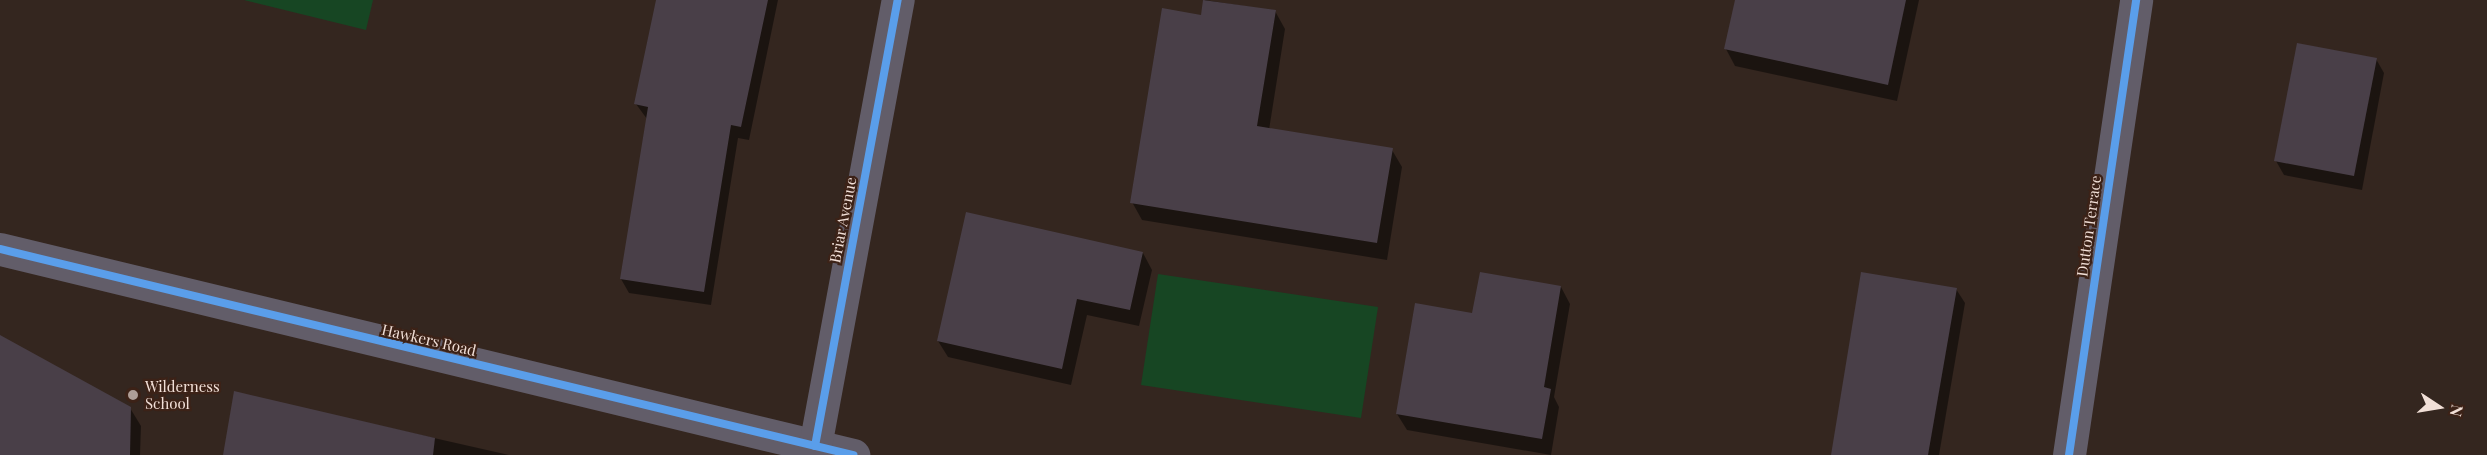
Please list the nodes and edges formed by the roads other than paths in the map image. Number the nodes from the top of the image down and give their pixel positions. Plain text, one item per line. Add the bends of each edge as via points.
1 (898, 0) edge
2 (2136, 0) edge
3 (0, 249) edge
4 (815, 446) junction
5 (853, 455) edge
6 (2069, 455) edge

1 - 4 street, Briar Avenue
2 - 6 street, Dutton Terrace
3 - 4 street, Hawkers Road
4 - 5 street, Hawkers Road

